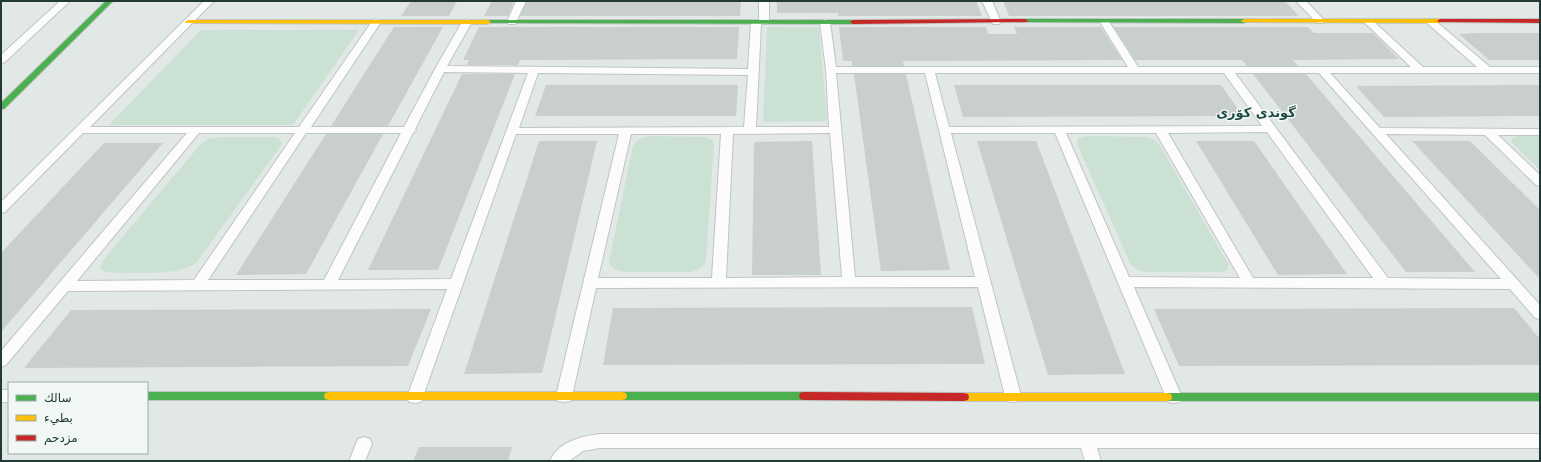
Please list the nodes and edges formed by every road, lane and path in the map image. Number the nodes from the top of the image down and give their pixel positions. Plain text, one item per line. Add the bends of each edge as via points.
1 (65, 1) edge
2 (110, 1) edge
3 (209, 1) edge
4 (521, 1) edge
5 (764, 1) edge
6 (987, 1) edge
7 (1300, 1) edge
8 (1540, 21) edge
9 (188, 22) junction
10 (376, 22) junction
11 (467, 22) junction
12 (512, 22) junction
13 (760, 22) junction
14 (825, 22) junction
15 (996, 22) junction
16 (1105, 22) junction
17 (1320, 22) junction
18 (1369, 22) junction
19 (1430, 22) junction
20 (1, 60) edge
21 (440, 69) junction
22 (534, 70) junction
23 (832, 70) junction
24 (929, 70) junction
25 (1135, 70) junction
26 (1227, 70) junction
27 (1322, 70) junction
28 (1420, 70) junction
29 (1487, 70) junction
30 (1540, 70) edge
31 (754, 72) junction
32 (1, 107) edge
33 (1160, 128) junction
34 (1268, 128) junction
35 (80, 130) junction
36 (196, 130) junction
37 (302, 130) junction
38 (410, 130) junction
39 (626, 130) junction
40 (727, 130) junction
41 (750, 130) junction
42 (835, 130) junction
43 (945, 130) junction
44 (1059, 130) junction
45 (512, 131) junction
46 (1376, 131) junction
47 (1488, 132) junction
48 (1540, 132) edge
49 (1540, 182) edge
50 (1, 209) edge
51 (719, 282) junction
52 (848, 282) junction
53 (984, 282) junction
54 (1124, 282) junction
55 (1249, 282) junction
56 (590, 283) junction
57 (1384, 283) junction
58 (456, 284) junction
59 (1513, 284) junction
60 (198, 285) junction
61 (328, 285) junction
62 (64, 286) junction
63 (1540, 314) edge
64 (1, 361) edge
65 (148, 396) edge
66 (564, 396) junction
67 (1013, 396) junction
68 (415, 397) junction
69 (1174, 397) junction
70 (1540, 397) edge
71 (1540, 441) edge
72 (1087, 442) junction
73 (364, 444) dead end
74 (357, 461) edge
75 (558, 461) edge
76 (1093, 461) edge

1 - 20 street
2 - 32 street
3 - 9 street
4 - 12 street
5 - 13 street
6 - 15 street
7 - 17 street
8 - 19 street
9 - 10 street
9 - 35 street
10 - 11 street
10 - 37 street
11 - 12 street
11 - 21 street
12 - 13 street
13 - 14 street
13 - 31 street
14 - 15 street
14 - 23 street
15 - 16 street
16 - 17 street
16 - 25 street
17 - 18 street
18 - 19 street
18 - 28 street
19 - 29 street
21 - 22 street
21 - 38 street
22 - 31 street
22 - 45 street
23 - 24 street
23 - 42 street
24 - 25 street
24 - 43 street
25 - 26 street
26 - 27 street
26 - 34 street
27 - 28 street
27 - 46 street
28 - 29 street
29 - 30 street
31 - 41 street
33 - 34 street
33 - 44 street
33 - 55 street
34 - 57 street
35 - 36 street
35 - 50 street
36 - 37 street
36 - 62 street
37 - 38 street
37 - 60 street
38 - 61 street
39 - 40 street
39 - 45 street
39 - 56 street
40 - 41 street
40 - 51 street
41 - 42 street
42 - 52 street
43 - 44 street
43 - 53 street
44 - 54 street
45 - 58 street
46 - 47 street
46 - 59 street
47 - 48 street
47 - 49 street
51 - 52 street
51 - 56 street
52 - 53 street
53 - 67 street
54 - 55 street
54 - 69 street
55 - 57 street
56 - 66 street
57 - 59 street
58 - 61 street
58 - 68 street
59 - 63 street
60 - 61 street
60 - 62 street
62 - 64 street
65 - 68 street
66 - 67 street
66 - 68 street
67 - 69 street
69 - 70 street
71 - 72 street
72 - 75 street via 600,441 572,448
72 - 76 street
73 - 74 street

